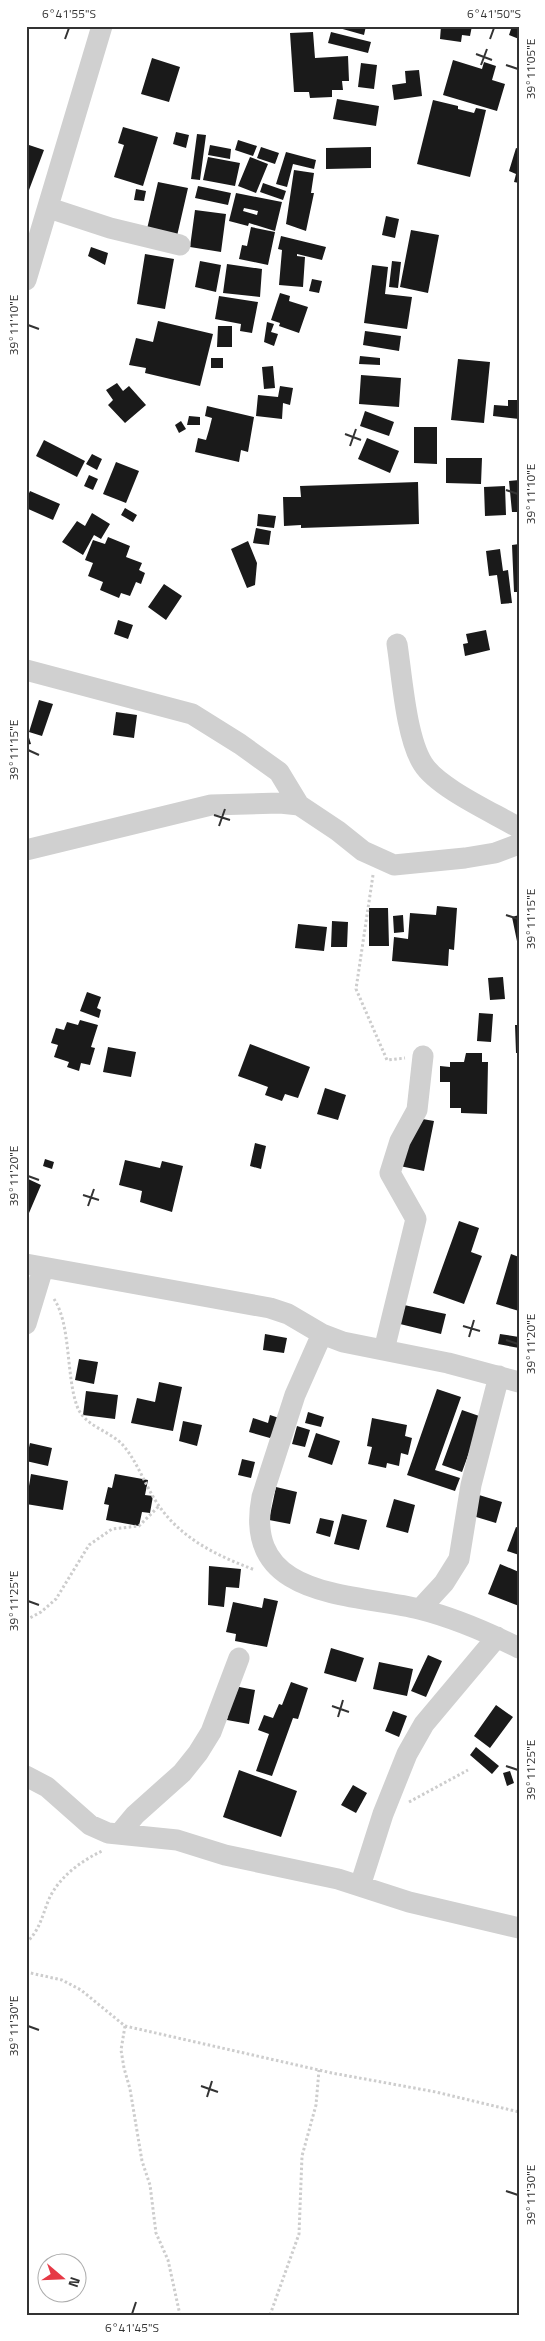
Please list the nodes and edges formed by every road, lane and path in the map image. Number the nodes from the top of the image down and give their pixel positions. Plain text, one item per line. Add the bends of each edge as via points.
1 (102, 26) edge
2 (49, 208) junction
3 (180, 246) dead end
4 (26, 280) edge
5 (397, 644) dead end
6 (26, 670) edge
7 (299, 805) junction
8 (519, 828) edge
9 (519, 844) edge
10 (26, 850) edge
11 (378, 860) junction
12 (423, 1056) joint
13 (35, 1266) edge
14 (38, 1289) junction
15 (26, 1324) edge
16 (322, 1334) junction
17 (384, 1350) junction
18 (509, 1379) edge
19 (159, 1506) junction
20 (258, 1571) dead end
21 (420, 1609) junction
22 (26, 1620) edge
23 (497, 1637) junction
24 (519, 1648) edge
25 (239, 1658) dead end
26 (468, 1770) dead end
27 (26, 1776) edge
28 (383, 1814) junction
29 (120, 1834) junction
30 (360, 1886) junction
31 (519, 1928) edge
32 (26, 1943) edge
33 (26, 1972) edge
34 (125, 2026) junction
35 (319, 2070) junction
36 (519, 2112) edge
37 (180, 2315) edge
38 (270, 2315) edge

1 - 2 street
2 - 3 street
2 - 4 street
5 - 8 street via 412,737 423,765 446,786
6 - 7 street via 192,714 279,772
7 - 10 street via 211,805
7 - 11 street
9 - 11 street via 495,853 465,858 394,865
11 - 12 path via 370,886 356,988 387,1060
12 - 17 street via 417,1110 400,1141 390,1173 416,1219
13 - 14 street
13 - 16 street via 270,1308 302,1320
14 - 15 street
14 - 19 path via 56,1301 78,1409 90,1424 113,1435 128,1451
16 - 17 street
16 - 21 street via 295,1396 262,1497 260,1536 266,1553 281,1571 300,1582 354,1597
17 - 18 street
18 - 21 street via 471,1485 459,1559 444,1583
19 - 20 path via 196,1543
19 - 22 path via 139,1526 112,1528 89,1545 56,1599
21 - 23 street
23 - 24 street
23 - 28 street via 424,1724 407,1754
25 - 29 street via 211,1732 198,1753
26 - 28 path
27 - 29 street via 47,1787 90,1825
28 - 30 street
29 - 30 street via 177,1840 225,1855 302,1870
29 - 32 path via 106,1849 76,1866 55,1889 42,1922
30 - 31 street via 409,1902
33 - 34 path via 62,1980 81,1990
34 - 35 path
34 - 37 path via 121,2050 124,2068 142,2161 150,2185 156,2233 168,2260
35 - 36 path via 436,2092
35 - 38 path via 316,2105 302,2156 299,2234

